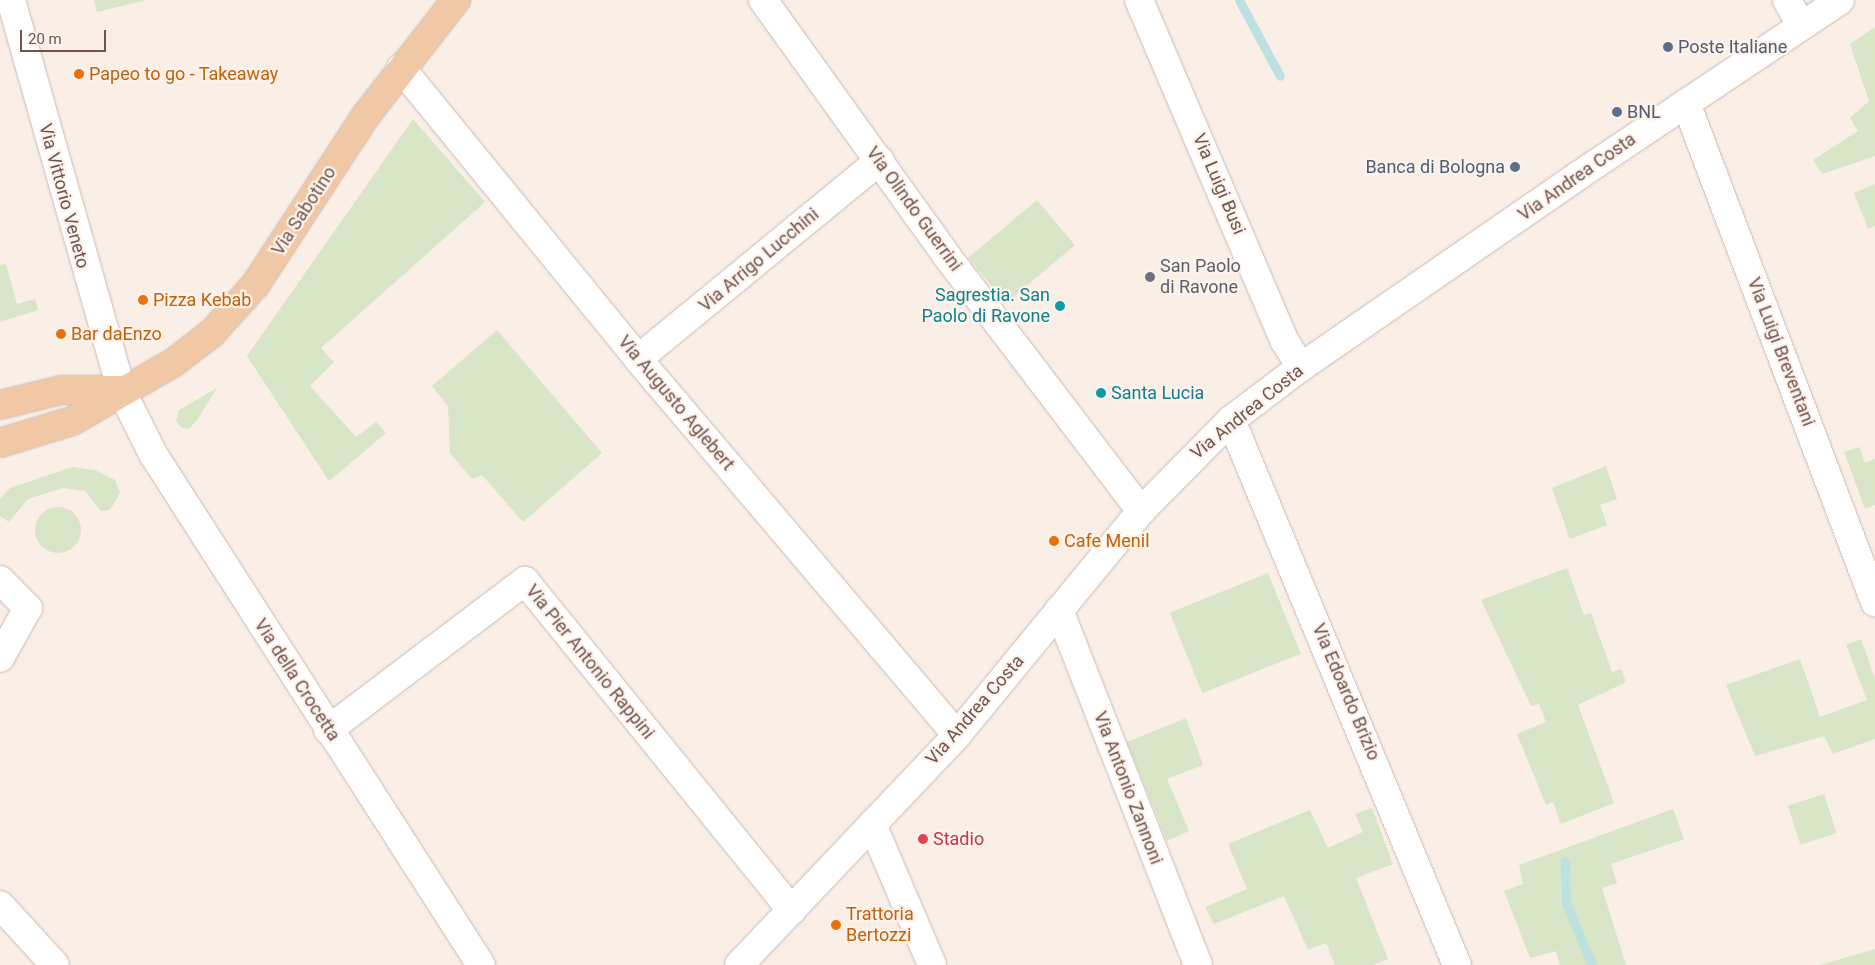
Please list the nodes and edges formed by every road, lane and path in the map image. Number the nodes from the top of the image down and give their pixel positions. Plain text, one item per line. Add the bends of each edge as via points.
1 (11, 0) edge
2 (456, 0) edge
3 (763, 0) edge
4 (1139, 0) edge
5 (1787, 0) edge
6 (1840, 0) edge
7 (1801, 26) junction
8 (401, 68) junction
9 (1686, 103) junction
10 (880, 160) junction
11 (638, 359) junction
12 (1301, 367) junction
13 (121, 390) junction
14 (0, 405) edge
15 (1231, 420) junction
16 (0, 443) edge
17 (1141, 511) junction
18 (0, 580) edge
19 (1875, 602) edge
20 (1059, 610) junction
21 (0, 658) edge
22 (328, 730) junction
23 (957, 734) junction
24 (872, 824) junction
25 (0, 905) edge
26 (792, 911) junction
27 (55, 965) edge
28 (481, 965) edge
29 (739, 965) edge
30 (932, 965) edge
31 (1198, 965) edge
32 (1457, 965) edge

1 - 13 street, Via Vittorio Veneto
2 - 8 main road, Via Sabotino
3 - 10 street, Via Olindo Guerrini
4 - 12 street, Via Luigi Busi via 1284,340
5 - 7 street
6 - 7 street, Via Andrea Costa
7 - 9 street, Via Andrea Costa
8 - 11 street, Via Augusto Aglebert
8 - 13 main road, Via Sabotino via 240,303 185,355
9 - 12 street, Via Andrea Costa
9 - 19 street, Via Luigi Breventani
10 - 11 street, Via Arrigo Lucchini
10 - 17 street, Via Olindo Guerrini
11 - 23 street, Via Augusto Aglebert
12 - 15 street, Via Andrea Costa
13 - 14 main road via 61,390
13 - 16 main road, Via Sabotino via 72,421
13 - 22 street, Via della Crocetta via 153,454
15 - 17 street, Via Andrea Costa
15 - 32 street, Via Edoardo Brizio
17 - 20 street, Via Andrea Costa
18 - 21 street via 28,608
20 - 23 street, Via Andrea Costa
20 - 31 street, Via Antonio Zannoni
22 - 26 street, Via Pier Antonio Rappini via 525,580
22 - 28 street, Via della Crocetta
23 - 24 street, Via Andrea Costa
24 - 26 street, Via Andrea Costa
24 - 30 street
25 - 27 street
26 - 29 street, Via Andrea Costa

